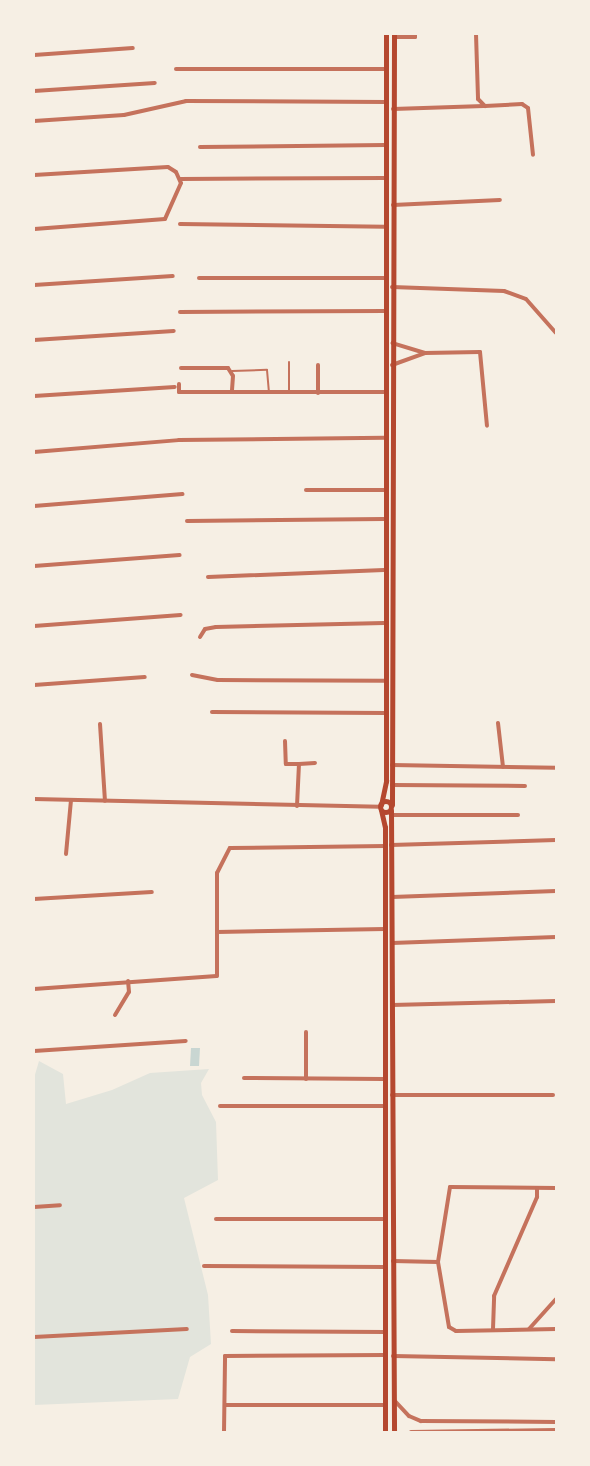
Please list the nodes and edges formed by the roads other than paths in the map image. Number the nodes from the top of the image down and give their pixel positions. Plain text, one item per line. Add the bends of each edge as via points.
1 (386, 34) edge
2 (415, 34) edge
3 (476, 34) edge
4 (394, 35) edge
5 (133, 48) dead end
6 (34, 55) edge
7 (176, 69) dead end
8 (385, 69) junction
9 (155, 83) dead end
10 (34, 91) edge
11 (386, 102) junction
12 (485, 106) junction
13 (393, 109) junction
14 (34, 121) edge
15 (386, 145) junction
16 (200, 148) dead end
17 (533, 155) dead end
18 (34, 175) edge
19 (385, 178) junction
20 (180, 179) junction
21 (500, 200) dead end
22 (393, 205) junction
23 (180, 224) dead end
24 (385, 227) junction
25 (34, 229) edge
26 (173, 276) dead end
27 (198, 278) dead end
28 (385, 278) junction
29 (34, 285) edge
30 (392, 287) junction
31 (385, 311) junction
32 (180, 312) dead end
33 (174, 331) dead end
34 (556, 333) edge
35 (34, 340) edge
36 (392, 343) junction
37 (425, 353) junction
38 (289, 362) dead end
39 (318, 365) dead end
40 (392, 365) junction
41 (181, 368) dead end
42 (232, 371) junction
43 (232, 392) junction
44 (384, 392) junction
45 (269, 393) junction
46 (289, 393) junction
47 (318, 393) junction
48 (34, 396) edge
49 (487, 426) dead end
50 (384, 438) junction
51 (34, 452) edge
52 (306, 490) dead end
53 (384, 490) junction
54 (183, 494) dead end
55 (34, 506) edge
56 (384, 519) junction
57 (188, 520) dead end
58 (180, 555) dead end
59 (34, 566) edge
60 (384, 570) junction
61 (208, 576) dead end
62 (181, 616) dead end
63 (384, 623) junction
64 (34, 626) edge
65 (200, 637) dead end
66 (192, 675) dead end
67 (145, 677) dead end
68 (385, 681) junction
69 (34, 685) edge
70 (212, 712) dead end
71 (386, 713) junction
72 (498, 723) dead end
73 (100, 724) dead end
74 (285, 741) dead end
75 (315, 763) dead end
76 (299, 764) junction
77 (392, 765) junction
78 (503, 767) junction
79 (556, 768) edge
80 (392, 785) junction
81 (525, 786) dead end
82 (34, 800) edge
83 (71, 800) junction
84 (105, 801) junction
85 (297, 806) junction
86 (381, 807) junction
87 (391, 810) junction
88 (518, 815) dead end
89 (556, 840) edge
90 (391, 845) junction
91 (385, 846) junction
92 (66, 854) dead end
93 (556, 890) edge
94 (152, 892) dead end
95 (392, 897) junction
96 (34, 898) edge
97 (385, 929) junction
98 (217, 932) junction
99 (556, 937) edge
100 (392, 943) junction
101 (128, 981) junction
102 (34, 989) edge
103 (556, 1000) edge
104 (392, 1005) junction
105 (115, 1015) dead end
106 (306, 1032) dead end
107 (186, 1041) dead end
108 (34, 1051) edge
109 (244, 1078) dead end
110 (306, 1079) junction
111 (384, 1079) junction
112 (392, 1095) junction
113 (553, 1095) dead end
114 (220, 1106) dead end
115 (385, 1106) junction
116 (537, 1188) junction
117 (556, 1188) edge
118 (60, 1206) dead end
119 (34, 1207) edge
120 (216, 1218) dead end
121 (385, 1219) junction
122 (393, 1261) junction
123 (438, 1262) junction
124 (204, 1266) dead end
125 (385, 1267) junction
126 (556, 1299) edge
127 (187, 1329) dead end
128 (493, 1329) junction
129 (529, 1329) junction
130 (556, 1329) edge
131 (232, 1331) dead end
132 (385, 1332) junction
133 (34, 1337) edge
134 (384, 1355) junction
135 (393, 1356) junction
136 (556, 1359) edge
137 (394, 1399) junction
138 (225, 1405) junction
139 (385, 1405) junction
140 (556, 1422) edge
141 (556, 1430) edge
142 (224, 1432) edge
143 (385, 1432) edge
144 (394, 1432) edge
145 (411, 1432) edge

1 - 8 main road
2 - 4 street via 415,37
3 - 12 street via 478,99
4 - 13 main road
5 - 6 street
7 - 8 street
8 - 11 main road
9 - 10 street
11 - 14 street via 186,101 124,115
11 - 15 main road
12 - 13 street
12 - 17 street via 522,104 528,108
13 - 22 main road
15 - 16 street
15 - 19 main road
18 - 20 street via 168,167
19 - 20 street
19 - 24 main road
20 - 25 street via 177,195 165,219
21 - 22 street
22 - 30 main road
23 - 24 street
24 - 28 main road
26 - 29 street
27 - 28 street
28 - 31 main road
30 - 34 street via 504,292 526,299
30 - 36 main road
31 - 32 street
31 - 44 main road
33 - 35 street
36 - 37 street
36 - 40 main road
37 - 40 street
37 - 49 street via 480,352
38 - 46 lane
39 - 47 street
40 - 77 main road
41 - 42 street via 228,368
42 - 43 street
42 - 45 lane via 267,370
43 - 45 street
43 - 48 street via 179,392 177,386
44 - 47 street
44 - 50 main road
45 - 46 street
46 - 47 street
50 - 51 street via 179,440
50 - 53 main road
52 - 53 street
53 - 56 main road
54 - 55 street
56 - 57 street
56 - 60 main road
58 - 59 street
60 - 61 street
60 - 63 main road
62 - 64 street
63 - 65 street via 216,627 205,630
63 - 68 main road
66 - 68 street via 218,680
67 - 69 street
68 - 71 main road
70 - 71 street
71 - 86 main road via 386,781
72 - 78 street
73 - 84 street
74 - 76 street via 286,764
75 - 76 street
76 - 85 street
77 - 78 street
77 - 80 main road
78 - 79 street
80 - 81 street
80 - 87 main road
82 - 83 street
83 - 84 street
83 - 92 street
84 - 85 street
85 - 86 street
86 - 87 main road via 385,813
86 - 87 main road via 386,801
86 - 91 main road
87 - 88 street
87 - 90 main road
89 - 90 street
90 - 95 main road
91 - 97 main road
91 - 98 street via 230,848 218,873
93 - 95 street
94 - 96 street
95 - 100 main road
97 - 98 street
97 - 111 main road
98 - 101 street via 217,976
99 - 100 street
100 - 104 main road
101 - 102 street
101 - 105 street via 129,992
103 - 104 street
104 - 112 main road
106 - 110 street
107 - 108 street
109 - 110 street
110 - 111 street
111 - 115 main road
112 - 113 street
112 - 122 main road
114 - 115 street
115 - 121 main road
116 - 117 street
116 - 123 street via 450,1186
116 - 128 street via 537,1197 494,1296
118 - 119 street
120 - 121 street
121 - 125 main road
122 - 123 street
122 - 135 main road
123 - 128 street via 449,1327 456,1331
124 - 125 street
125 - 132 main road
126 - 129 street
127 - 133 street
128 - 129 street
129 - 130 street
131 - 132 street
132 - 134 main road
134 - 138 street via 225,1356
134 - 139 main road
135 - 136 street
135 - 137 main road
137 - 140 street via 409,1416 422,1421
137 - 144 main road
138 - 139 street
138 - 142 street
139 - 143 main road
141 - 145 street

